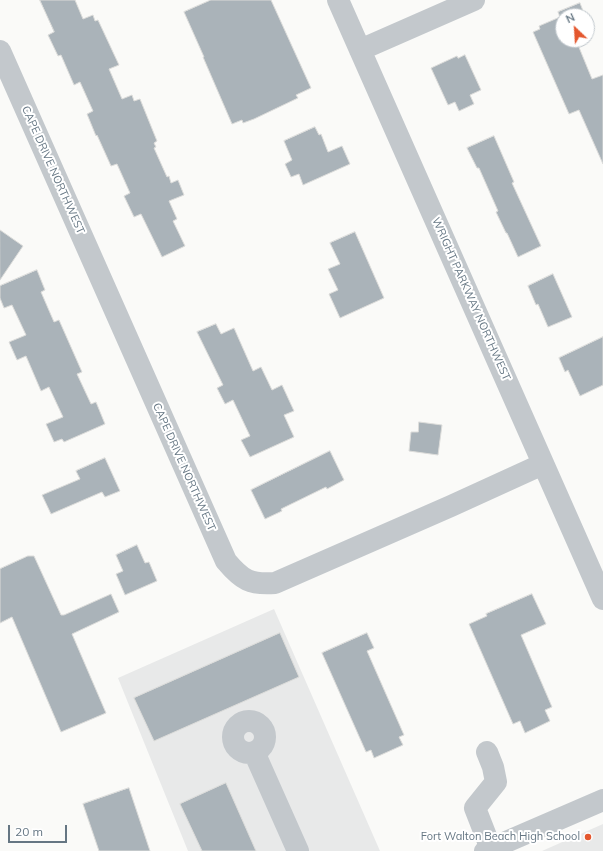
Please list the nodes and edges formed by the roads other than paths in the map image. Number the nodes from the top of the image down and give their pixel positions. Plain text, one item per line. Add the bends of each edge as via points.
1 (338, 0) edge
2 (474, 0) edge
3 (360, 50) junction
4 (0, 51) edge
5 (544, 464) junction
6 (603, 599) edge
7 (254, 752) dead end
8 (487, 752) dead end
9 (603, 800) edge
10 (488, 850) edge
11 (298, 851) edge

1 - 3 street, WRIGHT PARKWAY NORTHWEST
2 - 3 street
3 - 5 street, WRIGHT PARKWAY NORTHWEST
4 - 5 street, CAPE DRIVE NORTHWEST via 226,561 237,575 251,582 275,583
5 - 6 street, WRIGHT PARKWAY NORTHWEST
7 - 11 street
8 - 10 street via 496,782 475,808
9 - 10 street

